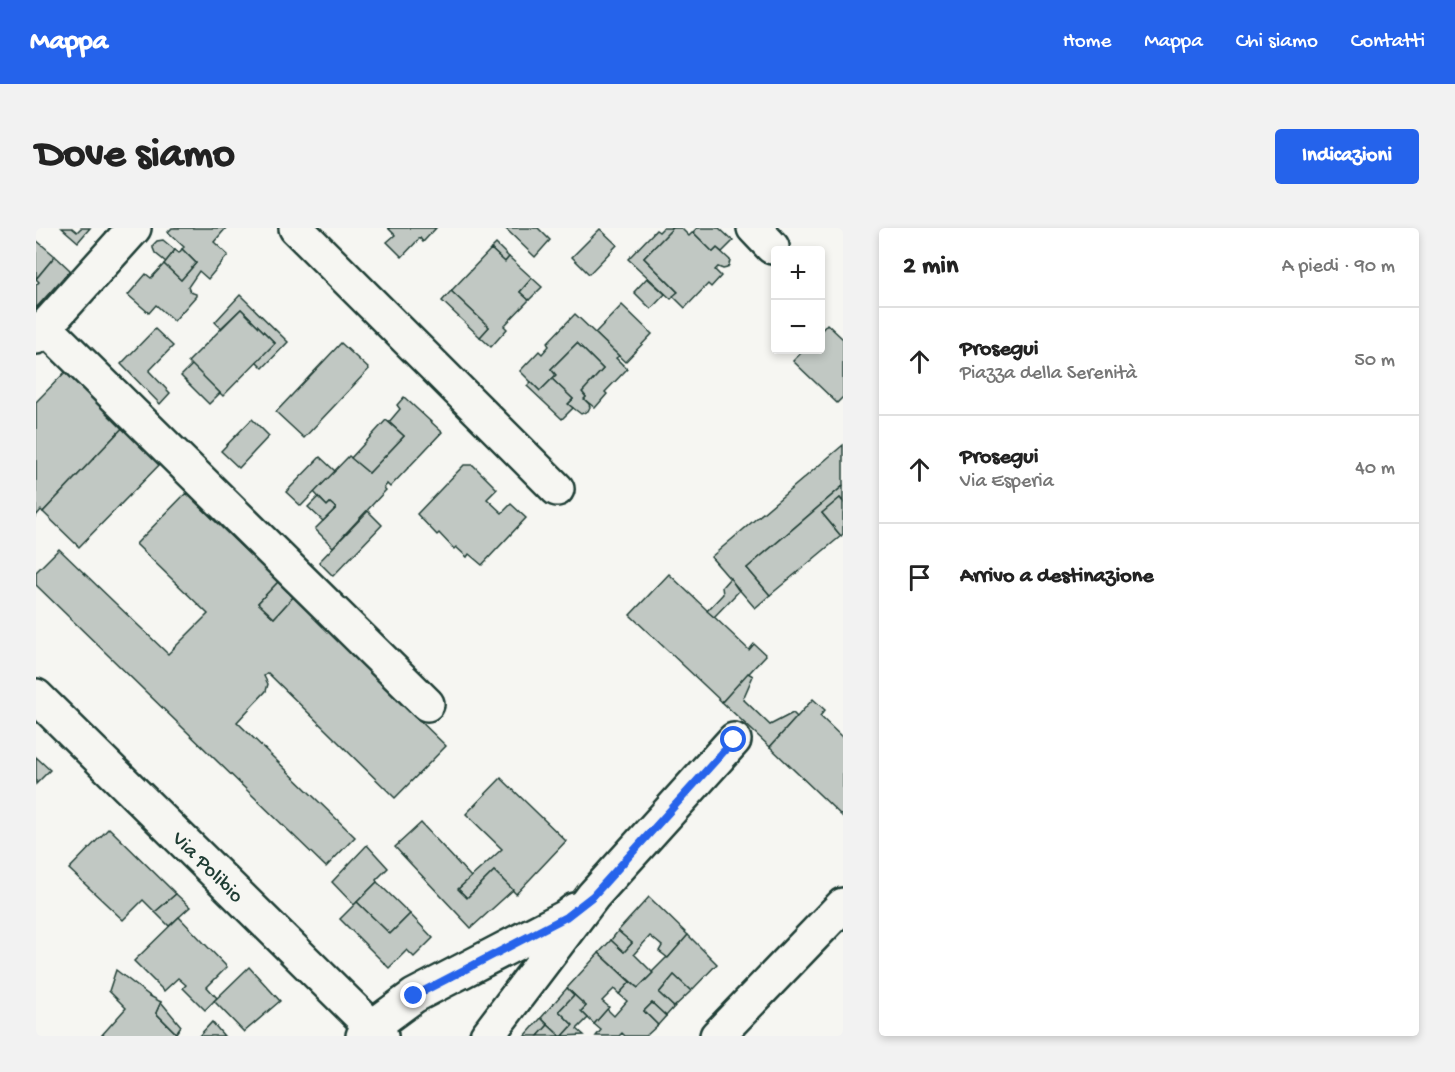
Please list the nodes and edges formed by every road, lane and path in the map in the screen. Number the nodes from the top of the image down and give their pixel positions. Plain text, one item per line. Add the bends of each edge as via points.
1 (134, 228) edge
2 (296, 228) edge
3 (40, 332) edge
4 (557, 489) dead end
5 (36, 696) edge
6 (427, 704) dead end
7 (734, 740) dead end
8 (593, 896) junction
9 (843, 905) edge
10 (372, 1033) edge
11 (487, 1036) edge
12 (717, 1036) edge

1 - 3 street
2 - 4 street
3 - 6 street
5 - 10 street, Via Polibio
7 - 8 street
8 - 10 street via 566,917 414,996
8 - 11 street
9 - 12 street

